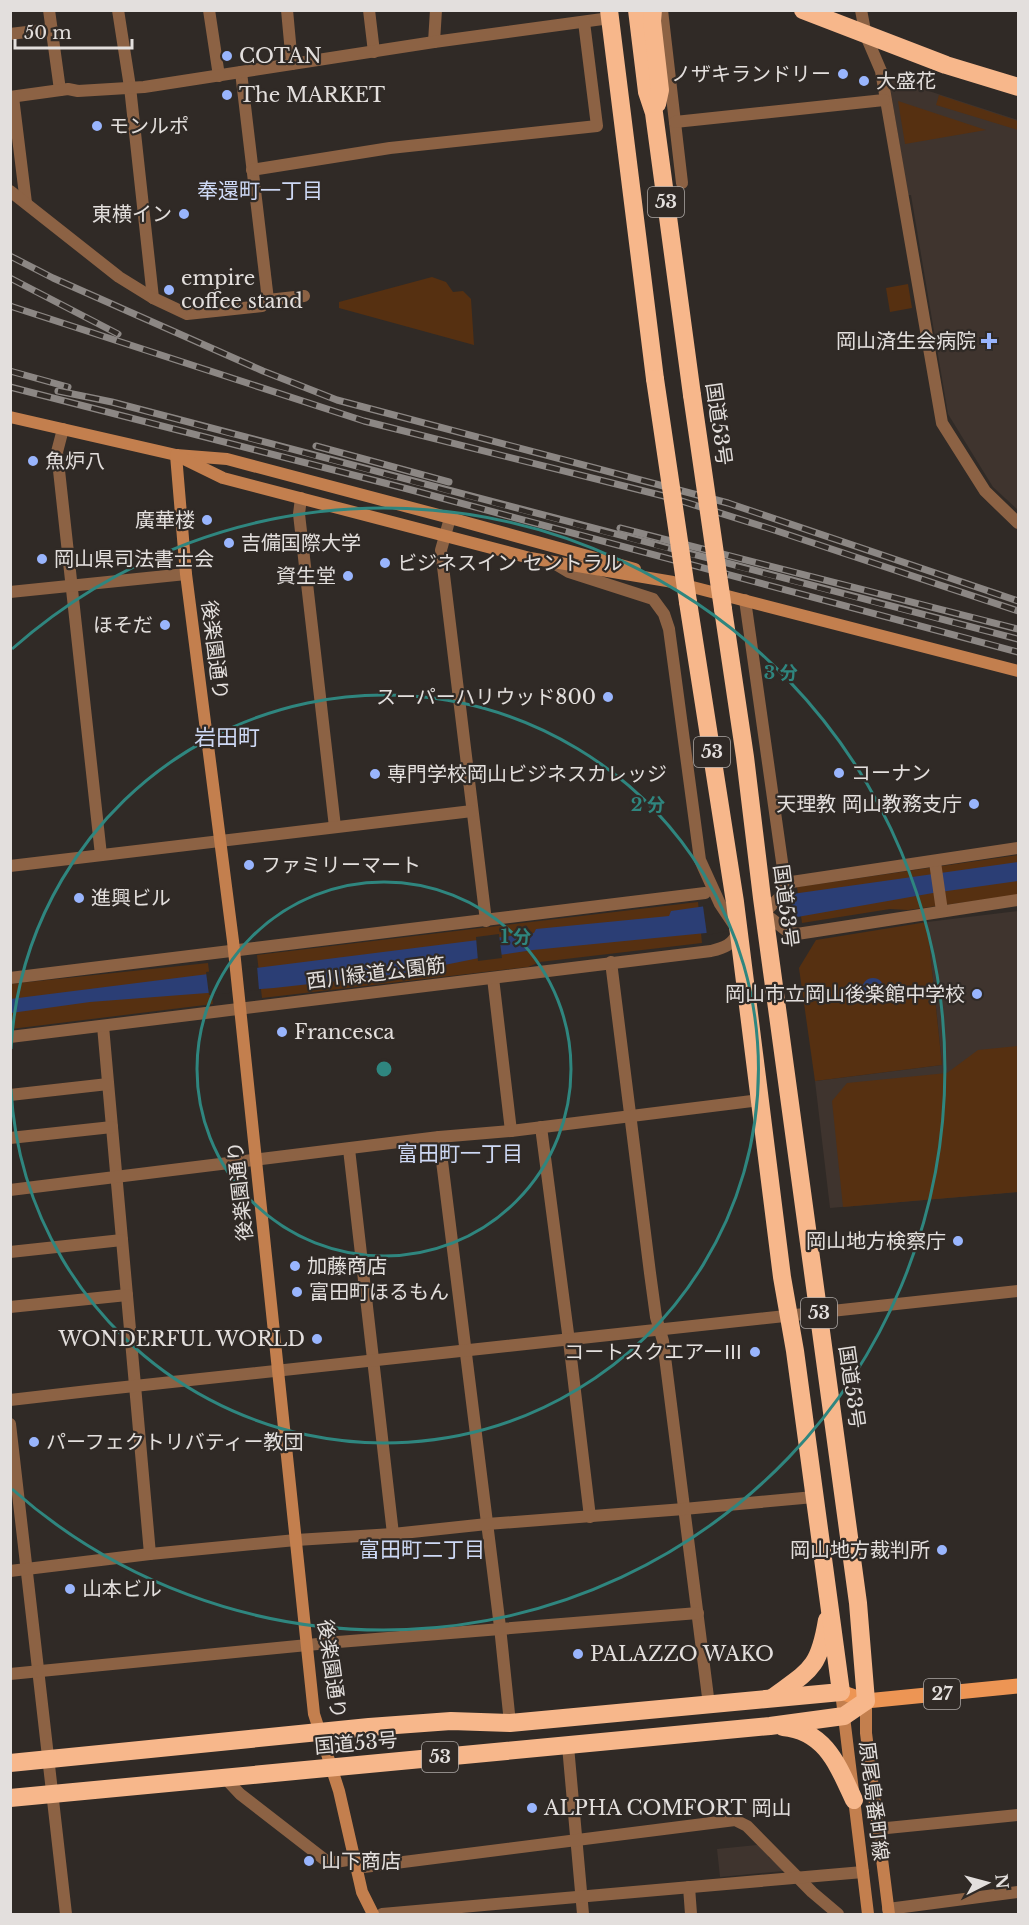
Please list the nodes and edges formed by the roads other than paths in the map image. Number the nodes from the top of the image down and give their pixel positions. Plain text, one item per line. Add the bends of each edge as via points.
1 (49, 10) edge
2 (118, 10) edge
3 (209, 10) edge
4 (286, 10) edge
5 (369, 10) edge
6 (436, 10) edge
7 (637, 10) edge
8 (654, 10) edge
9 (662, 10) edge
10 (803, 10) edge
11 (861, 10) edge
12 (610, 14) edge
13 (584, 22) junction
14 (52, 29) junction
15 (10, 34) edge
16 (866, 36) junction
17 (434, 42) junction
18 (374, 52) junction
19 (292, 64) junction
20 (242, 72) junction
21 (219, 75) junction
22 (130, 87) junction
23 (1018, 87) edge
24 (60, 90) junction
25 (12, 97) edge
26 (884, 100) junction
27 (654, 113) junction
28 (675, 122) junction
29 (252, 170) junction
30 (682, 183) dead end
31 (10, 191) edge
32 (26, 203) junction
33 (304, 296) dead end
34 (153, 298) junction
35 (268, 300) junction
36 (10, 417) edge
37 (63, 429) junction
38 (176, 455) junction
39 (301, 498) junction
40 (450, 518) junction
41 (1018, 523) edge
42 (445, 535) junction
43 (554, 563) junction
44 (186, 574) junction
45 (673, 582) junction
46 (70, 585) junction
47 (10, 592) edge
48 (746, 600) junction
49 (1018, 670) edge
50 (472, 811) junction
51 (335, 828) junction
52 (220, 841) junction
53 (1018, 848) edge
54 (101, 855) junction
55 (10, 866) edge
56 (935, 867) junction
57 (784, 889) junction
58 (705, 893) dead end
59 (1018, 900) edge
60 (728, 903) junction
61 (942, 911) junction
62 (767, 914) junction
63 (486, 921) junction
64 (738, 930) junction
65 (234, 952) junction
66 (611, 962) junction
67 (10, 978) edge
68 (493, 978) junction
69 (240, 1008) junction
70 (103, 1026) junction
71 (10, 1037) edge
72 (108, 1084) junction
73 (10, 1095) edge
74 (760, 1100) junction
75 (630, 1115) junction
76 (111, 1127) junction
77 (541, 1127) junction
78 (511, 1131) junction
79 (439, 1137) junction
80 (10, 1138) edge
81 (349, 1149) junction
82 (257, 1159) junction
83 (116, 1177) junction
84 (10, 1190) edge
85 (122, 1240) junction
86 (10, 1252) edge
87 (1018, 1291) edge
88 (127, 1295) junction
89 (10, 1307) edge
90 (819, 1314) junction
91 (789, 1317) junction
92 (660, 1331) junction
93 (569, 1341) junction
94 (465, 1350) junction
95 (372, 1360) junction
96 (278, 1371) junction
97 (135, 1386) junction
98 (10, 1400) edge
99 (10, 1424) edge
100 (814, 1497) junction
101 (684, 1509) junction
102 (590, 1517) junction
103 (487, 1524) junction
104 (393, 1534) junction
105 (296, 1540) junction
106 (150, 1554) junction
107 (27, 1570) junction
108 (10, 1571) edge
109 (829, 1609) junction
110 (698, 1613) junction
111 (500, 1627) junction
112 (308, 1644) junction
113 (38, 1671) junction
114 (10, 1674) edge
115 (1018, 1686) edge
116 (841, 1692) junction
117 (771, 1698) junction
118 (866, 1701) junction
119 (709, 1705) junction
120 (844, 1716) junction
121 (510, 1723) junction
122 (770, 1726) junction
123 (321, 1733) junction
124 (568, 1746) junction
125 (48, 1759) junction
126 (10, 1763) edge
127 (332, 1768) junction
128 (225, 1778) junction
129 (52, 1794) junction
130 (10, 1798) edge
131 (854, 1800) junction
132 (1018, 1815) edge
133 (877, 1829) junction
134 (577, 1839) junction
135 (355, 1863) junction
136 (863, 1872) junction
137 (798, 1877) junction
138 (689, 1887) junction
139 (1018, 1892) edge
140 (582, 1896) junction
141 (888, 1912) edge
142 (66, 1914) edge
143 (373, 1914) edge
144 (382, 1914) edge
145 (583, 1914) edge
146 (691, 1914) edge
147 (838, 1914) edge
148 (868, 1914) edge

1 - 14 street
2 - 22 street
3 - 21 street
4 - 19 street
5 - 18 street
6 - 17 street
7 - 27 highway, 国道53号 / 53 via 647,92
8 - 27 highway via 660,90
9 - 28 street
10 - 16 highway
11 - 16 street
12 - 13 street
12 - 60 highway, 53, bridge via 655,379
13 - 17 street
13 - 29 street via 597,126 390,148
14 - 15 street
14 - 24 street
16 - 23 highway
16 - 26 street via 881,71
17 - 18 street
18 - 19 street
19 - 20 street
20 - 21 street
20 - 29 street
21 - 22 street
22 - 24 street
22 - 34 street
24 - 25 street
25 - 32 street
26 - 28 street
26 - 41 street via 942,423 985,491
27 - 62 highway, 国道53号 / 53, bridge
28 - 30 street
29 - 35 street
31 - 32 street
32 - 34 street via 119,277
33 - 35 street
34 - 35 street via 187,314 262,306
36 - 37 street
37 - 38 street
37 - 46 street via 57,452
38 - 39 street via 223,478
38 - 40 street via 227,459
38 - 44 street, 後楽園通り
39 - 42 street
39 - 51 street via 299,514
40 - 42 street
40 - 45 street via 618,563
42 - 43 street
42 - 50 street via 441,550
43 - 45 street
43 - 60 street via 569,572 652,598 664,614 700,860
44 - 46 street
44 - 52 street, 後楽園通り
45 - 48 street
46 - 47 street
46 - 54 street
48 - 49 street
48 - 57 street
50 - 51 street
50 - 63 street
51 - 52 street
52 - 54 street
52 - 65 street, 後楽園通り
53 - 56 street
54 - 55 street
56 - 57 street
56 - 61 street
57 - 62 street
58 - 63 street
59 - 61 street
60 - 64 highway, 53
61 - 62 street via 797,934 787,931
62 - 90 highway, 国道53号 / 53
63 - 65 street
64 - 66 street, 西川緑道公園筋 via 735,939 723,949
64 - 74 highway, 53
65 - 67 street
65 - 69 street, 後楽園通り
66 - 68 street, 西川緑道公園筋
66 - 75 street
68 - 69 street, 西川緑道公園筋
68 - 78 street
69 - 70 street, 西川緑道公園筋
69 - 82 street, 後楽園通り
70 - 71 street, 西川緑道公園筋
70 - 72 street
72 - 73 street
72 - 76 street
74 - 75 street
74 - 91 highway, 53
75 - 77 street
75 - 92 street
76 - 80 street
76 - 83 street
77 - 78 street
77 - 93 street
78 - 79 street
79 - 81 street
79 - 94 street
81 - 82 street
81 - 95 street
82 - 83 street
82 - 96 street, 後楽園通り
83 - 84 street
83 - 85 street
85 - 86 street
85 - 88 street
87 - 90 street
88 - 89 street
88 - 97 street
90 - 91 street
90 - 118 highway, 国道53号 / 53 via 858,1603
91 - 92 street
91 - 100 highway, 53
92 - 93 street
92 - 101 street
93 - 94 street
93 - 102 street
94 - 95 street
94 - 103 street
95 - 96 street
95 - 104 street
96 - 97 street
96 - 105 street, 後楽園通り
97 - 98 street
97 - 106 street
99 - 107 street
100 - 101 street
100 - 109 highway, 53
101 - 102 street
101 - 110 street
102 - 103 street
103 - 104 street
103 - 111 street
104 - 105 street
105 - 106 street
105 - 112 street, 後楽園通り
106 - 107 street
107 - 108 street
107 - 113 street
109 - 116 highway, 53
109 - 117 highway via 820,1656 802,1677
110 - 111 street
110 - 119 street
111 - 112 street
111 - 121 street
112 - 113 street
112 - 123 street, 後楽園通り via 314,1714
113 - 114 street
113 - 125 street
115 - 118 main road, 27
116 - 117 highway, 国道53号 / 53
116 - 118 main road, 27
116 - 120 street, 原尾島番町線
117 - 119 highway, 国道53号 / 53
118 - 120 highway, 国道53号 / 53
118 - 133 street, 原尾島番町線
119 - 121 highway, 国道53号 / 53
120 - 122 highway, 国道53号 / 53
120 - 131 street, 原尾島番町線
121 - 123 highway, 国道53号 / 53 via 452,1721
122 - 124 highway, 国道53号 / 53
122 - 131 highway via 795,1728 822,1743
123 - 125 highway, 国道53号 / 53
123 - 127 street, 後楽園通り
124 - 127 highway, 国道53号 / 53
124 - 134 street
125 - 126 highway, 国道53号 / 53
125 - 129 street
127 - 128 highway, 国道53号 / 53
127 - 135 street, 後楽園通り
128 - 129 highway, 国道53号 / 53
128 - 135 street via 329,1863
129 - 130 highway, 国道53号 / 53
129 - 142 street
131 - 136 street, 原尾島番町線
132 - 133 street
133 - 141 street, 原尾島番町線
134 - 135 street
134 - 137 street via 735,1821 747,1826
134 - 140 street
135 - 143 street, 後楽園通り via 362,1892
136 - 137 street
136 - 148 street, 原尾島番町線
137 - 138 street
137 - 147 street
138 - 140 street
138 - 146 street
139 - 141 street
140 - 144 street
140 - 145 street

